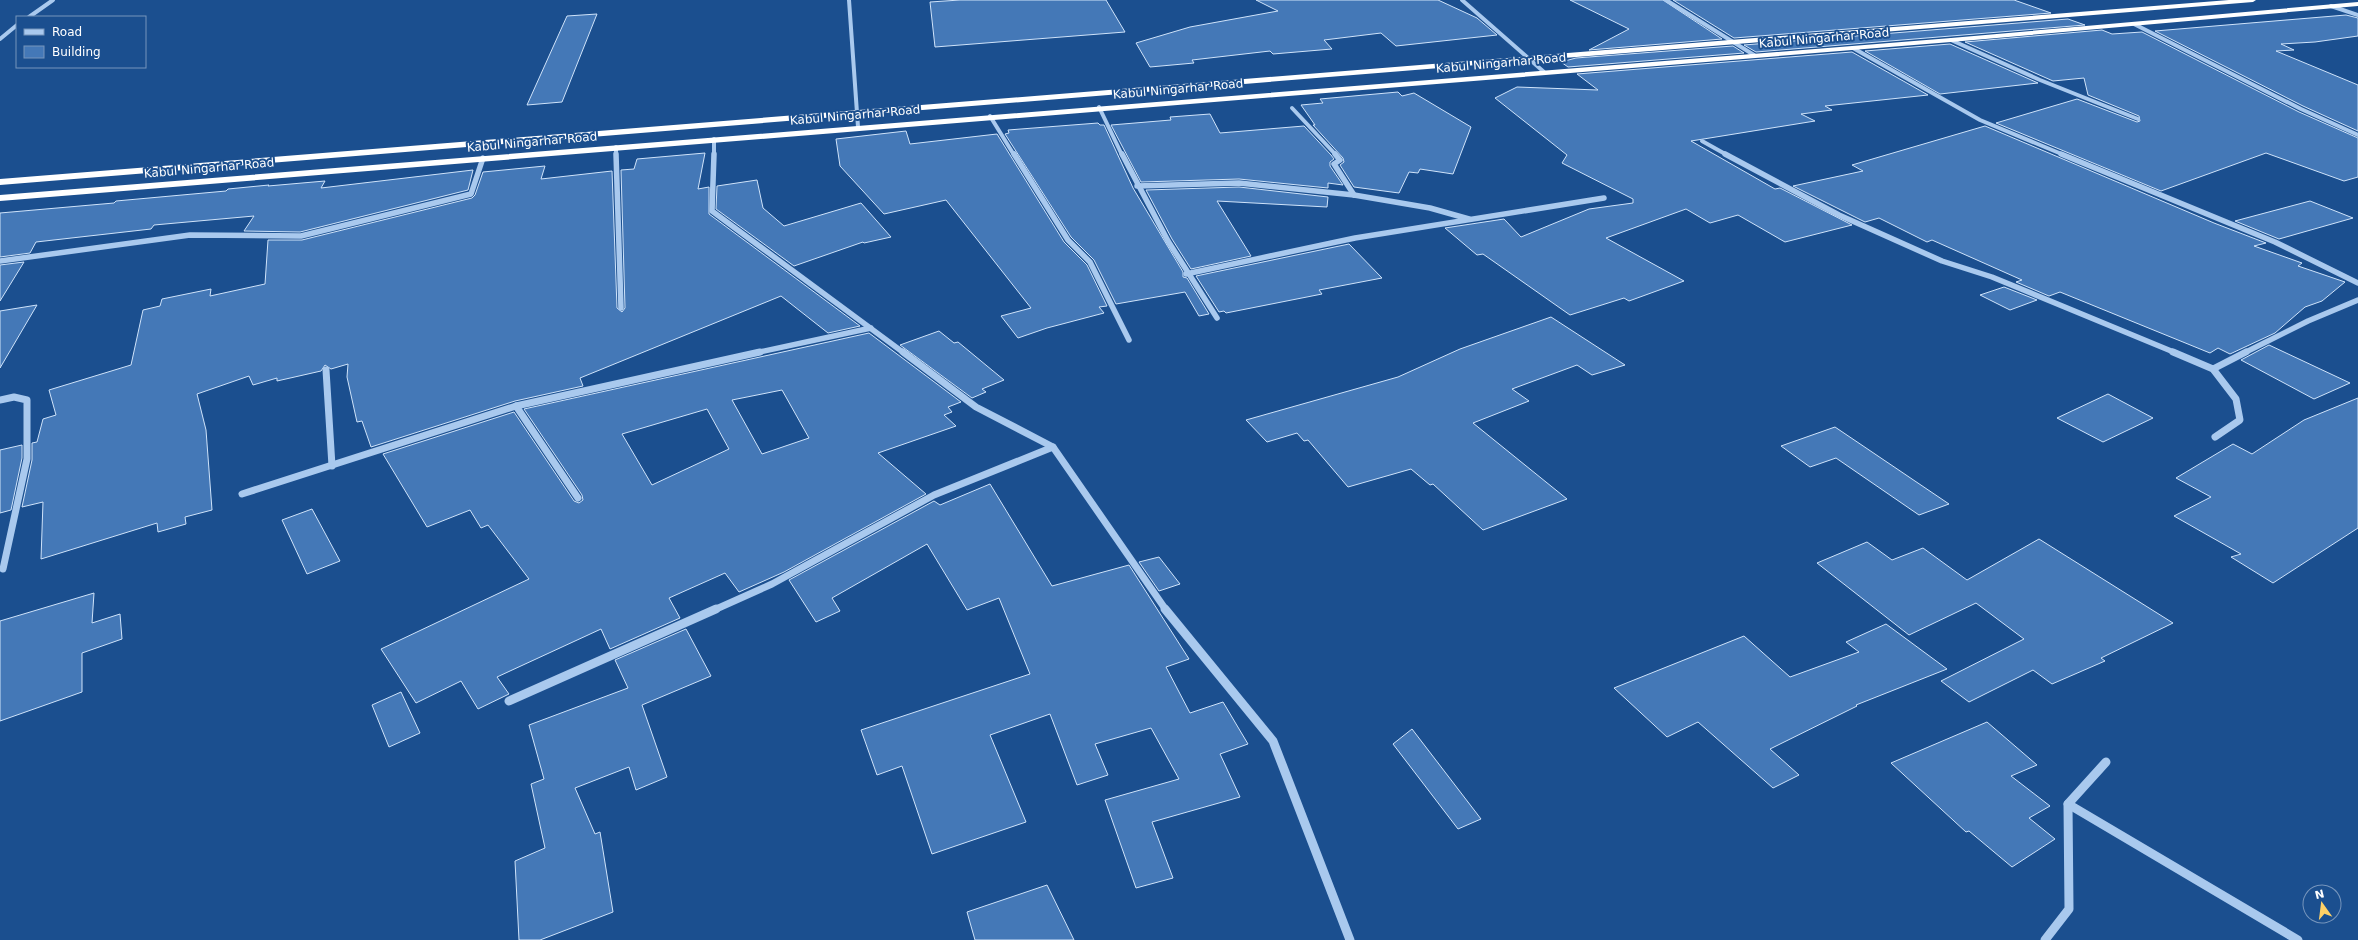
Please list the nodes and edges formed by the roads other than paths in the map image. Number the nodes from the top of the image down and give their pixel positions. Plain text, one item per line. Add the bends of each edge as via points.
1 (53, 0) edge
2 (849, 0) edge
3 (1462, 0) edge
4 (1666, 0) edge
5 (2253, 0) edge
6 (2358, 4) edge
7 (2331, 6) junction
8 (30, 16) edge
9 (2358, 16) edge
10 (2134, 24) junction
11 (16, 26) edge
12 (0, 39) edge
13 (1951, 40) junction
14 (1734, 43) junction
15 (1853, 48) junction
16 (1754, 55) junction
17 (1528, 59) junction
18 (1544, 72) junction
19 (1099, 107) junction
20 (1292, 108) dead end
21 (857, 113) junction
22 (990, 116) junction
23 (2138, 119) dead end
24 (858, 127) junction
25 (2358, 135) edge
26 (714, 139) junction
27 (1702, 141) dead end
28 (616, 147) junction
29 (483, 158) junction
30 (0, 182) edge
31 (1137, 186) junction
32 (1354, 195) junction
33 (0, 198) edge
34 (1604, 198) dead end
35 (1471, 220) junction
36 (0, 261) edge
37 (1186, 274) junction
38 (2358, 283) edge
39 (2358, 300) edge
40 (621, 308) dead end
41 (1217, 318) dead end
42 (871, 328) junction
43 (1129, 340) dead end
44 (2213, 369) junction
45 (326, 370) dead end
46 (0, 400) edge
47 (516, 406) junction
48 (2215, 437) dead end
49 (1053, 447) junction
50 (332, 466) junction
51 (242, 494) dead end
52 (578, 498) dead end
53 (3, 569) dead end
54 (509, 701) dead end
55 (2106, 762) dead end
56 (2068, 804) junction
57 (1350, 940) edge
58 (2045, 940) edge
59 (2298, 940) edge

1 - 8 street
2 - 21 street
3 - 17 street
4 - 14 street
5 - 14 highway, Kabul Ningarhar Road
6 - 7 highway, Kabul Ningarhar Road
7 - 9 street
7 - 10 highway, Kabul Ningarhar Road
10 - 13 highway, Kabul Ningarhar Road
10 - 25 street via 2207,59 2314,116
11 - 12 street
13 - 15 highway, Kabul Ningarhar Road
13 - 23 street via 2040,80
14 - 16 street
14 - 17 highway, Kabul Ningarhar Road
15 - 16 highway, Kabul Ningarhar Road
15 - 38 street via 1980,120 2268,239
16 - 18 highway, Kabul Ningarhar Road
17 - 18 street
17 - 21 highway, Kabul Ningarhar Road
18 - 19 highway, Kabul Ningarhar Road
19 - 22 highway, Kabul Ningarhar Road
19 - 31 street
20 - 32 street via 1339,158 1340,160 1334,164
21 - 24 street
21 - 30 highway, Kabul Ningarhar Road
22 - 24 highway, Kabul Ningarhar Road
22 - 43 street via 1068,240 1090,262
24 - 26 highway, Kabul Ningarhar Road
26 - 28 highway, Kabul Ningarhar Road
26 - 42 street via 712,211
27 - 44 street via 1846,218 1942,261 1992,277
28 - 29 highway, Kabul Ningarhar Road
28 - 40 street
29 - 33 highway, Kabul Ningarhar Road
29 - 36 street via 471,194 301,236 190,235
31 - 32 street via 1239,183
31 - 37 street
32 - 35 street via 1430,208
34 - 35 street via 1546,210
35 - 37 street via 1310,245
37 - 41 street
39 - 44 street via 2308,321
42 - 47 street
42 - 49 street via 976,407
44 - 48 street via 2241,410 2240,420
45 - 50 street
46 - 53 street via 14,397 27,400 27,459
47 - 50 street
47 - 52 street
49 - 54 street via 934,495 772,584
49 - 57 street via 1154,595 1273,741
50 - 51 street
55 - 56 street
56 - 58 street via 2069,909
56 - 59 street

